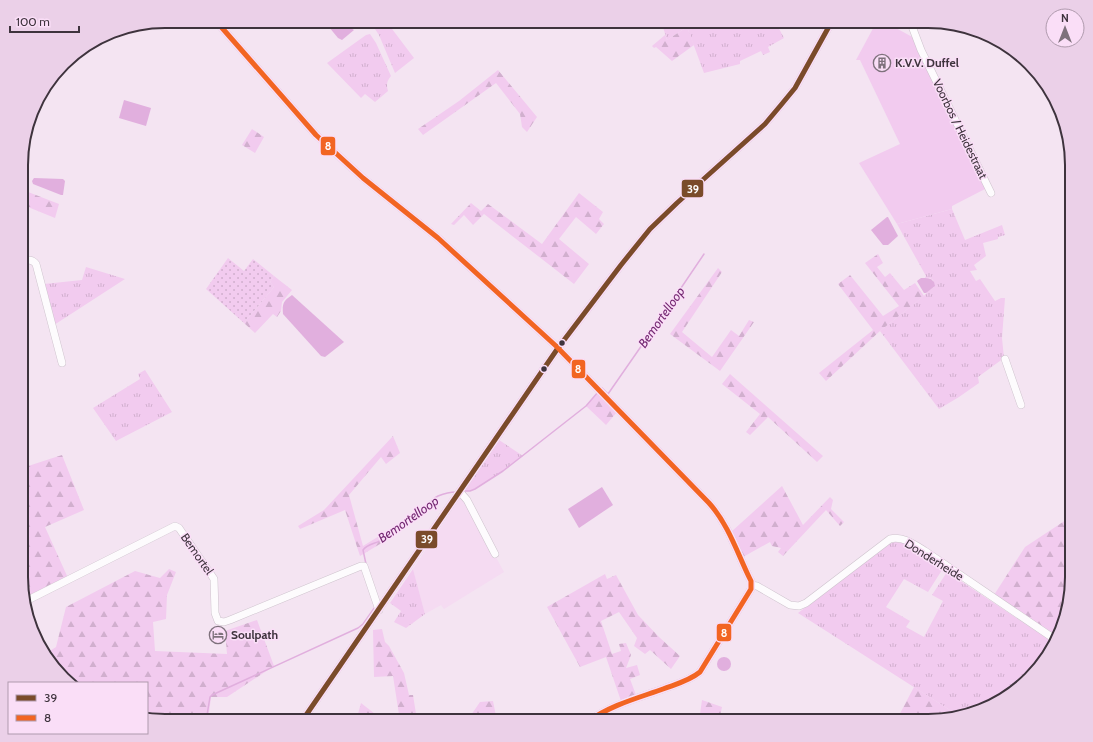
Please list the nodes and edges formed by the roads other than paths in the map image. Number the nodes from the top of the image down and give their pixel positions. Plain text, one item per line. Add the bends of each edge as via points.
1 (222, 28) edge
2 (828, 28) edge
3 (913, 28) edge
4 (991, 193) dead end
5 (28, 260) edge
6 (558, 348) junction
7 (1006, 359) dead end
8 (62, 363) dead end
9 (1021, 405) dead end
10 (460, 492) junction
11 (495, 554) dead end
12 (751, 584) junction
13 (30, 599) edge
14 (378, 610) junction
15 (1051, 637) edge
16 (307, 714) edge
17 (598, 714) edge

1 - 6 street via 316,135 363,178 438,238
2 - 6 street via 795,88 765,124 650,229
3 - 4 street, Voorbos / Heidestraat
5 - 8 street via 36,264
6 - 10 street
6 - 12 street via 715,509
7 - 9 street
10 - 11 street via 467,500
10 - 14 street
12 - 15 street, Donderheide via 790,605 799,606 890,539 899,538 924,551
12 - 17 street via 749,593 700,672 688,680
13 - 14 street, Bemortel via 176,526 214,579 215,613 218,621 230,620 361,566 364,566
14 - 16 street

